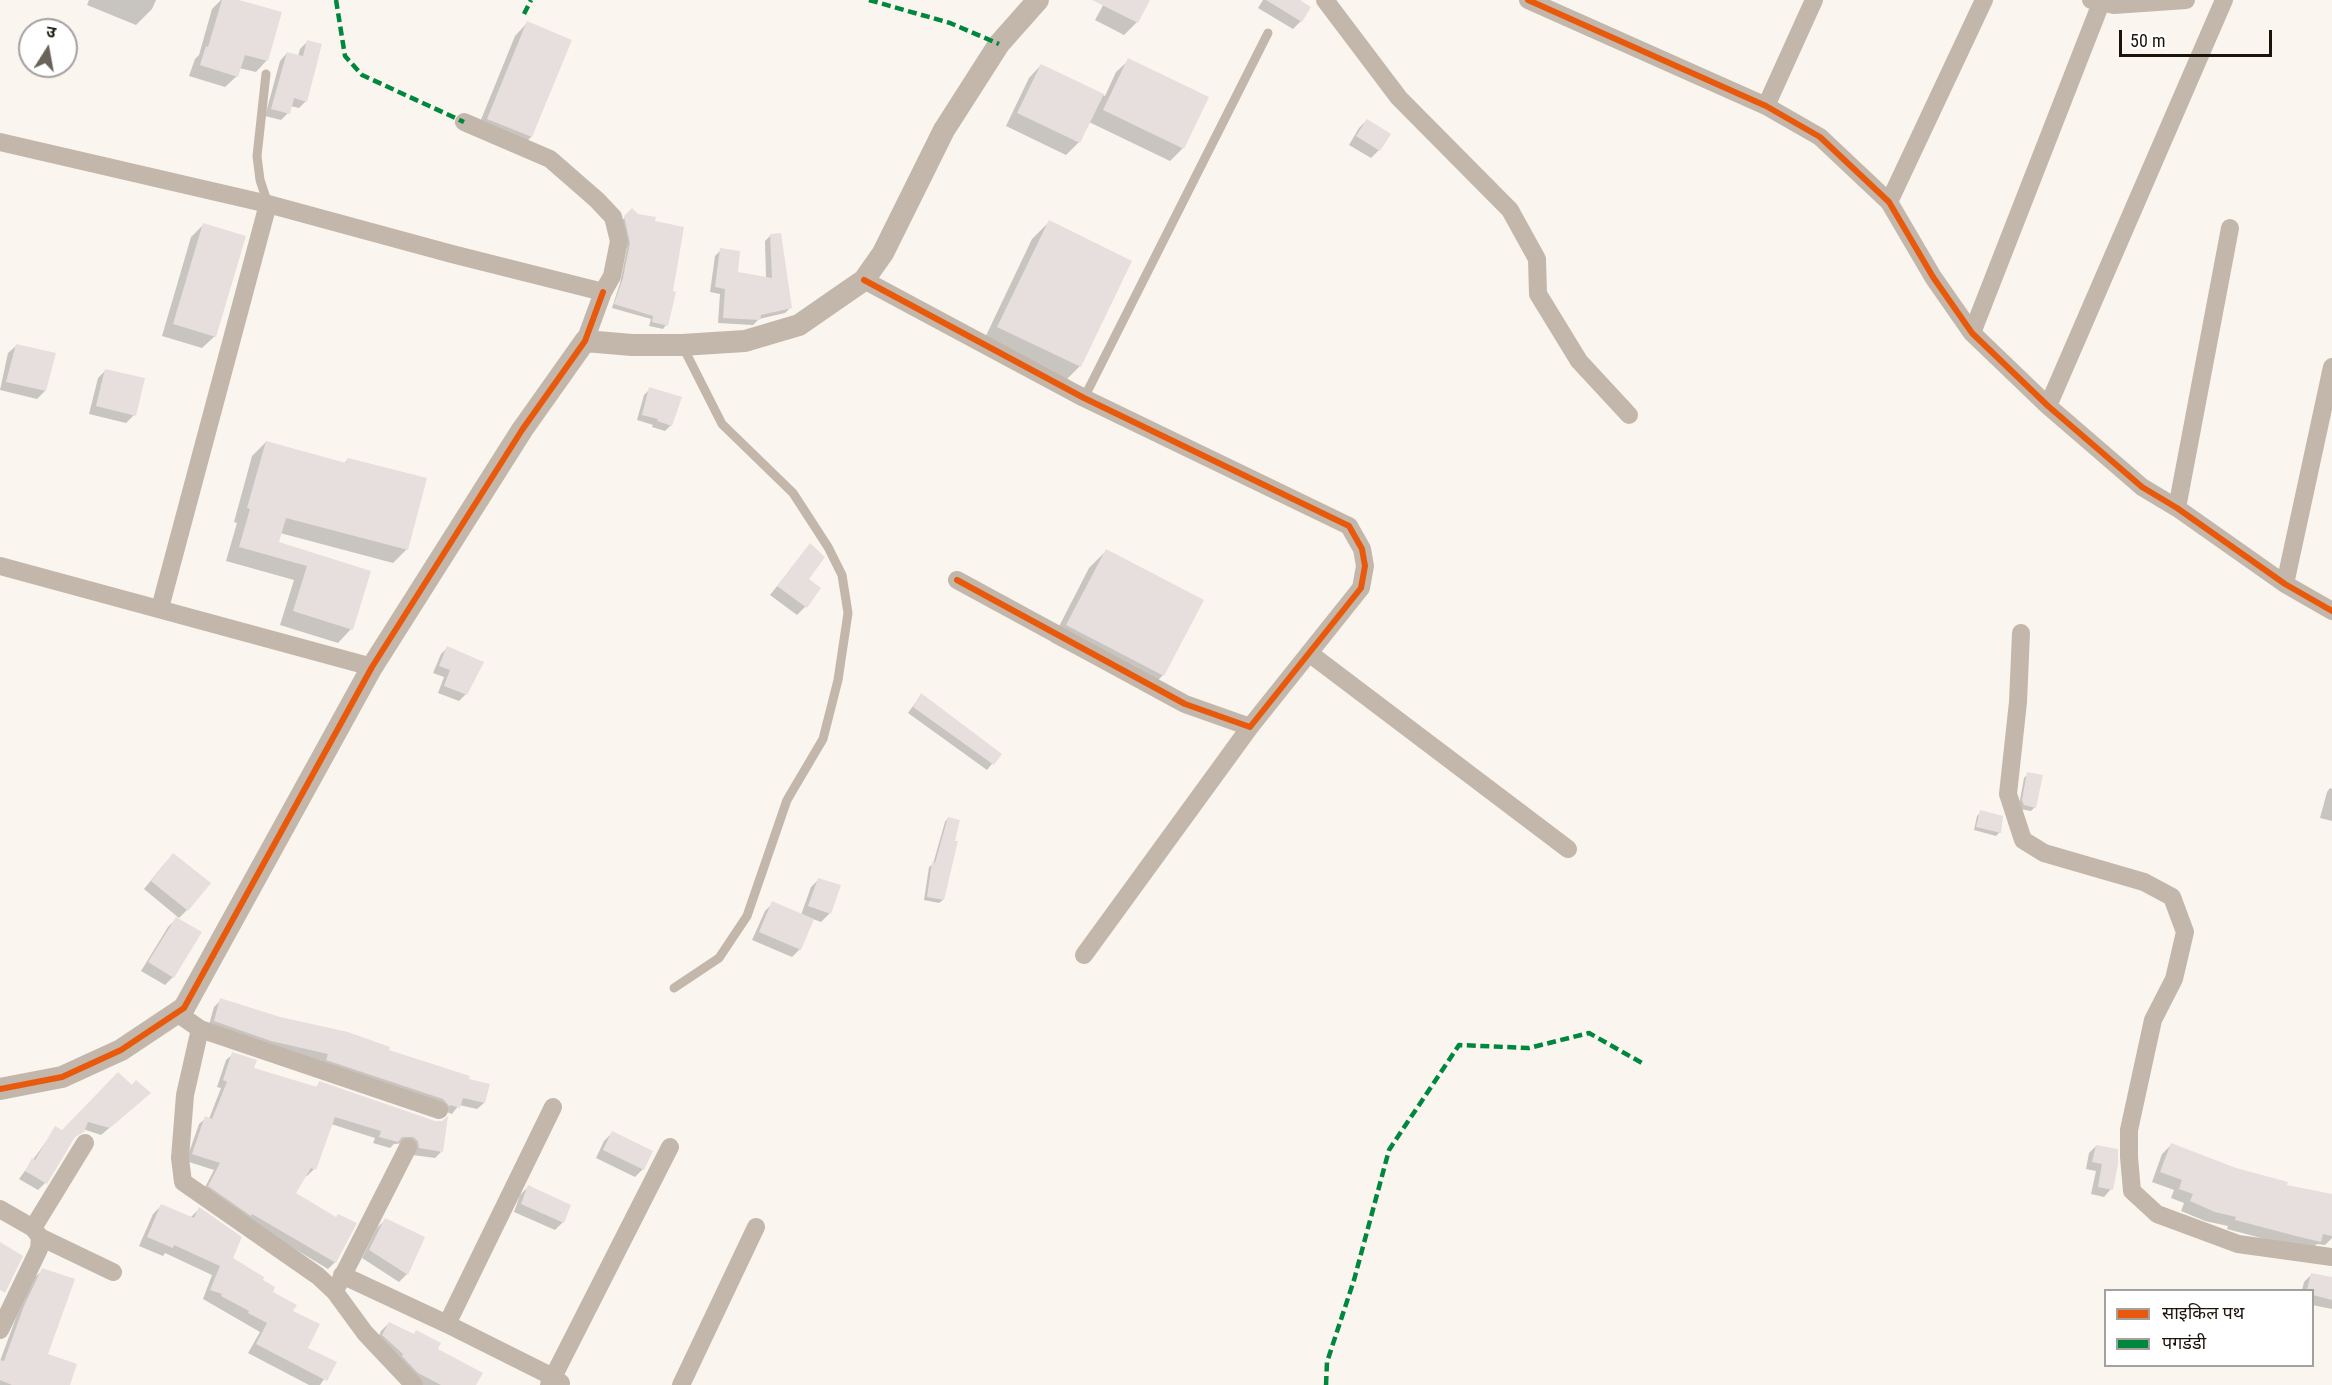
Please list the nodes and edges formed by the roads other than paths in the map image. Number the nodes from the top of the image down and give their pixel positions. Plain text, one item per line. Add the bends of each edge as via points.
1 (1038, 0) edge
2 (1325, 0) edge
3 (1528, 0) edge
4 (1814, 0) edge
5 (1984, 0) edge
6 (2186, 0) edge
7 (2224, 0) edge
8 (2096, 2) edge
9 (1268, 33) dead end
10 (266, 74) dead end
11 (1766, 106) junction
12 (464, 122) dead end
13 (0, 142) edge
14 (1889, 202) junction
15 (268, 204) junction
16 (2230, 228) dead end
17 (864, 280) junction
18 (603, 292) junction
19 (1972, 333) junction
20 (585, 341) junction
21 (682, 345) junction
22 (2332, 368) edge
23 (1084, 398) junction
24 (2048, 406) junction
25 (1629, 415) dead end
26 (2177, 508) junction
27 (0, 566) edge
28 (957, 580) dead end
29 (2285, 584) junction
30 (160, 608) junction
31 (2332, 611) edge
32 (2021, 633) dead end
33 (1309, 653) junction
34 (372, 667) junction
35 (1250, 727) junction
36 (1568, 849) dead end
37 (1083, 955) dead end
38 (674, 988) dead end
39 (177, 1013) junction
40 (200, 1029) junction
41 (0, 1089) edge
42 (554, 1107) dead end
43 (439, 1110) dead end
44 (85, 1143) dead end
45 (408, 1147) dead end
46 (670, 1147) dead end
47 (0, 1209) edge
48 (756, 1227) dead end
49 (36, 1233) junction
50 (2332, 1257) edge
51 (113, 1272) dead end
52 (342, 1275) junction
53 (335, 1292) junction
54 (447, 1324) junction
55 (0, 1330) edge
56 (555, 1382) edge
57 (414, 1385) edge
58 (681, 1385) edge

1 - 17 street via 999,44 944,130 884,253
2 - 25 street via 1399,98 1510,210 1537,259 1538,294 1579,361
3 - 11 street
4 - 11 street
5 - 14 street
6 - 8 street via 2114,5
7 - 24 street
8 - 19 street
9 - 23 lane
10 - 15 lane via 257,156
11 - 14 street via 1821,137
12 - 18 street via 550,159 613,217 619,241 612,276
13 - 15 street
14 - 19 street via 1933,278
15 - 18 street
15 - 30 street
16 - 26 street
17 - 21 street via 799,325 745,341
17 - 23 street
18 - 20 street
19 - 24 street
20 - 21 street
20 - 34 street via 522,430
21 - 38 lane via 722,424 793,493 828,546 842,575 848,613 838,680 823,739 787,800 747,916 718,958
22 - 29 street
23 - 33 street via 1349,526 1362,549 1365,566 1361,588
24 - 26 street via 2142,487
26 - 29 street
27 - 30 street
28 - 35 street via 1185,704
29 - 31 street
30 - 34 street
32 - 50 street via 2008,794 2023,840 2044,853 2144,882 2172,897 2185,932 2174,980 2153,1020 2129,1130 2132,1191 2157,1214 2238,1244
33 - 35 street
33 - 36 street
34 - 39 street via 184,1008
35 - 37 street
39 - 40 street
39 - 41 street via 122,1050 62,1077
40 - 43 street
40 - 53 street via 185,1095 180,1158 183,1182
42 - 54 street
44 - 49 street
45 - 52 street
46 - 56 street
47 - 49 street
48 - 58 street
49 - 51 street
49 - 55 street via 39,1249
52 - 53 street
52 - 54 street
53 - 57 street via 365,1334
54 - 56 street

